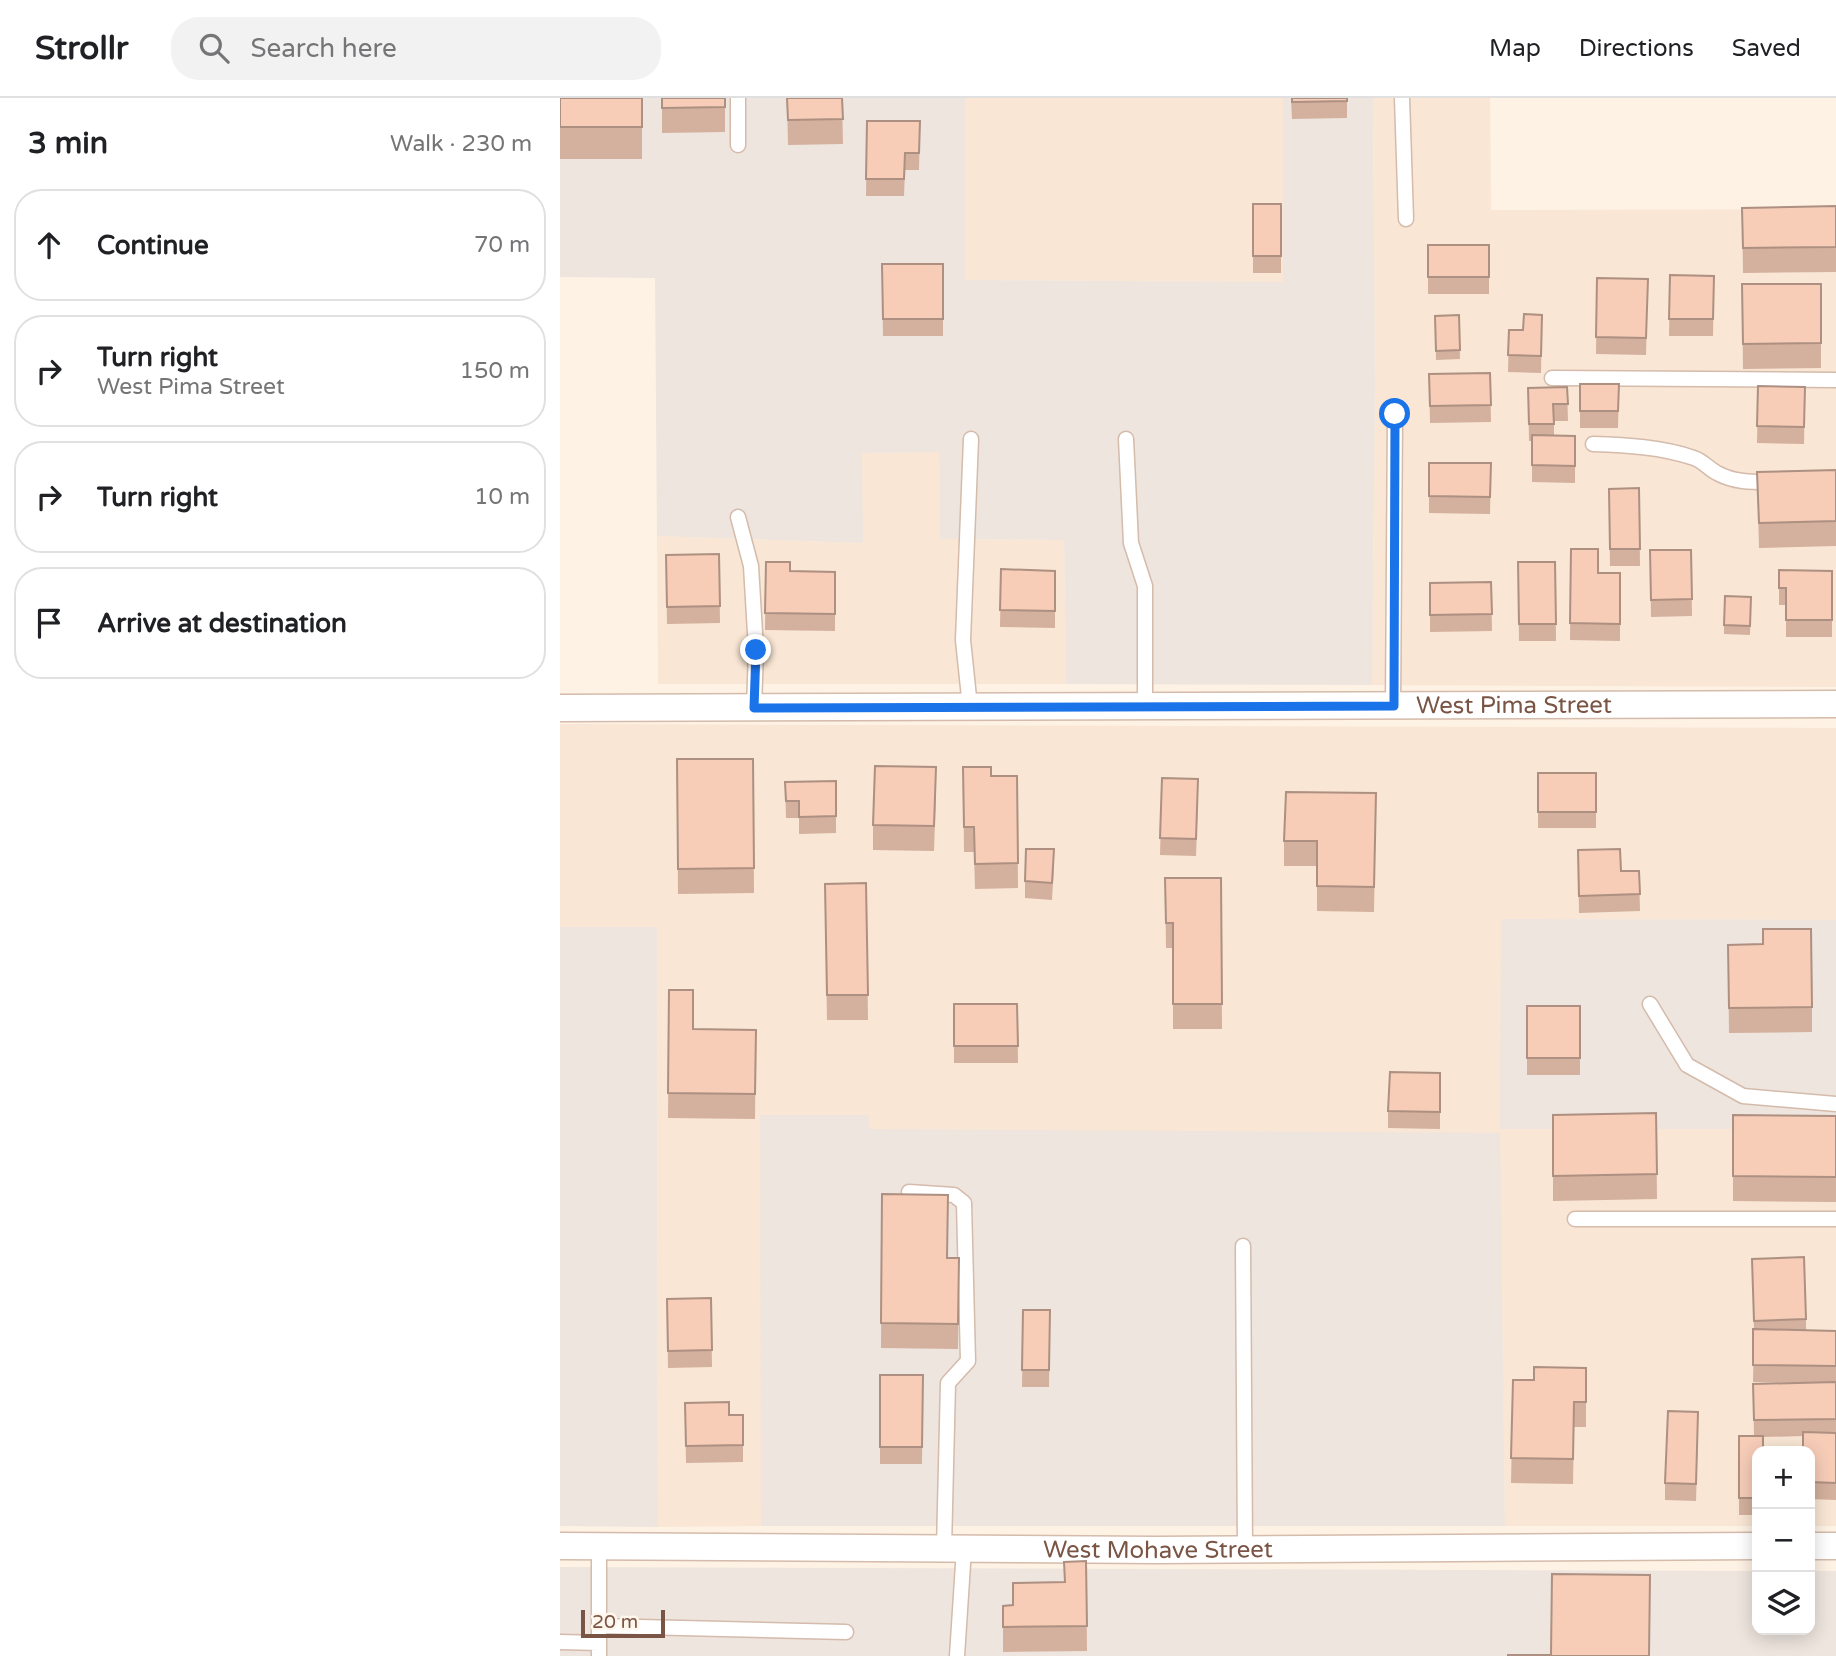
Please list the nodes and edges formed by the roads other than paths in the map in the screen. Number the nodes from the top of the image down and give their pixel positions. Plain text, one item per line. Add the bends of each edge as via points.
1 (738, 98) edge
2 (1402, 98) edge
3 (738, 145) dead end
4 (1406, 219) dead end
5 (1552, 378) dead end
6 (1836, 380) edge
7 (1395, 414) dead end
8 (971, 439) dead end
9 (1126, 439) dead end
10 (1592, 444) dead end
11 (1784, 482) edge
12 (738, 517) dead end
13 (1836, 704) edge
14 (1394, 706) junction
15 (970, 707) junction
16 (1145, 707) junction
17 (560, 708) edge
18 (754, 708) junction
19 (1650, 1004) dead end
20 (1836, 1104) edge
21 (909, 1192) edge
22 (1576, 1219) dead end
23 (1836, 1219) edge
24 (1243, 1246) dead end
25 (560, 1546) edge
26 (599, 1546) junction
27 (1752, 1546) edge
28 (1815, 1546) edge
29 (1836, 1546) edge
30 (954, 1548) junction
31 (1245, 1549) junction
32 (599, 1626) junction
33 (846, 1632) dead end
34 (560, 1642) edge
35 (599, 1650) edge
36 (957, 1656) edge

1 - 3 lane
2 - 4 lane
5 - 6 lane
7 - 14 lane
8 - 15 lane via 963,640
9 - 16 lane via 1132,543 1145,586
10 - 11 lane via 1639,447 1698,459 1731,480
12 - 18 lane via 751,566
13 - 14 street, West Pima Street
14 - 16 street, West Pima Street
15 - 16 street, West Pima Street
15 - 18 street, West Pima Street
17 - 18 street, West Pima Street
19 - 20 lane via 1687,1065 1743,1096
21 - 30 lane via 954,1195 964,1203 968,1361 948,1383
22 - 23 lane
24 - 31 lane
25 - 26 street, West Mohave Street
26 - 30 street, West Mohave Street
26 - 32 lane
27 - 31 street, West Mohave Street
28 - 29 street
30 - 31 street, West Mohave Street
30 - 36 lane
32 - 33 lane
32 - 35 lane
34 - 35 lane

